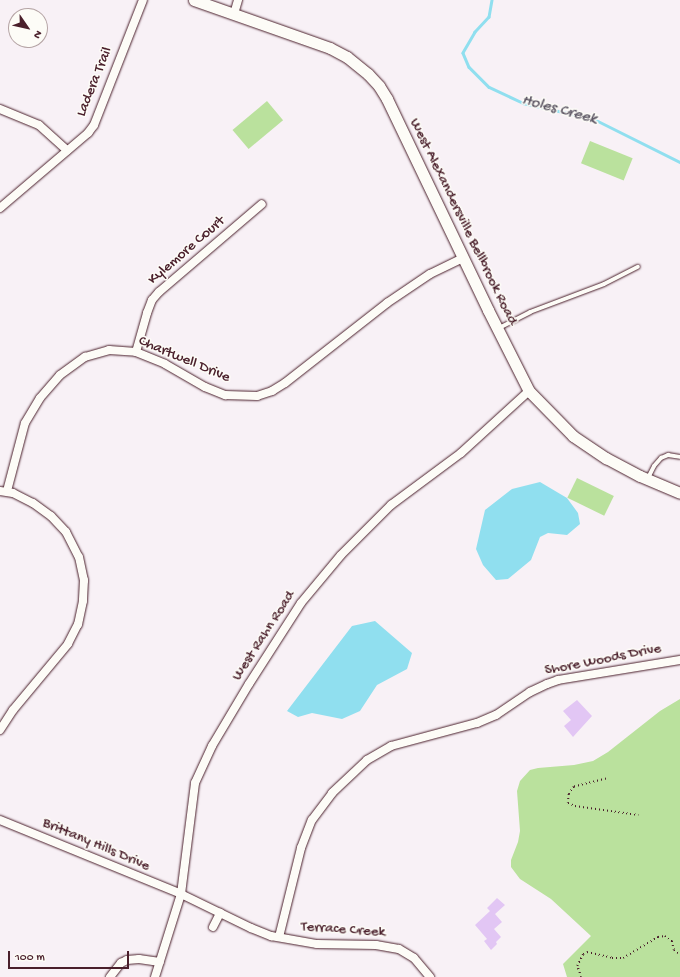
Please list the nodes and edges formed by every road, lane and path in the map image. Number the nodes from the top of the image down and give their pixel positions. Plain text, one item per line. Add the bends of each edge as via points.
1 (143, 0) edge
2 (194, 0) edge
3 (238, 0) edge
4 (234, 14) junction
5 (0, 109) edge
6 (67, 150) junction
7 (262, 204) dead end
8 (0, 208) edge
9 (462, 258) junction
10 (638, 267) dead end
11 (497, 329) junction
12 (136, 352) junction
13 (529, 391) junction
14 (680, 457) edge
15 (648, 480) junction
16 (4, 491) edge
17 (680, 493) edge
18 (680, 660) edge
19 (0, 730) edge
20 (606, 779) dead end
21 (638, 814) dead end
22 (0, 820) edge
23 (181, 894) junction
24 (220, 913) junction
25 (213, 927) dead end
26 (279, 937) junction
27 (680, 954) edge
28 (160, 962) junction
29 (110, 977) edge
30 (155, 977) edge
31 (430, 977) edge
32 (581, 977) edge

1 - 6 street, Ladera Trail via 98,117 88,132
2 - 4 main road, West Alexandersville Bellbrook Road
3 - 4 street
4 - 9 main road, West Alexandersville Bellbrook Road via 330,48 347,57 380,86
5 - 6 street via 39,125
6 - 8 street, Ladera Trail
7 - 12 street, Kylemore Court via 152,300
9 - 11 main road, West Alexandersville Bellbrook Road
9 - 12 street, Chartwell Drive via 430,274 387,303 285,383 257,396 225,395
10 - 11 lane via 604,284 530,312
11 - 13 main road, West Alexandersville Bellbrook Road
12 - 16 street, Chartwell Drive via 109,350 86,358 60,375 40,398 25,423
13 - 15 main road, West Alexandersville Bellbrook Road via 573,436 606,458
13 - 23 street, West Rahn Road via 461,453 391,505 342,555 301,603 200,769 192,798
14 - 15 lane via 668,455 661,458
15 - 17 main road, West Alexandersville Bellbrook Road
16 - 19 street via 33,503 66,532 79,557 84,580 78,624 68,644 13,710
18 - 26 street, Shore Woods Drive via 558,680 530,692 496,715 477,723 391,746 367,760 332,793 312,820 301,848
20 - 21 path via 574,787 569,794 568,803
22 - 23 street, Brittany Hills Drive
23 - 24 street, Terrace Creek
23 - 28 street, West Rahn Road
24 - 25 street
24 - 26 street, Terrace Creek via 251,928
26 - 31 street, Terrace Creek via 317,944 394,947 414,958
27 - 32 path via 674,950 669,938 661,936 623,958 587,952 583,954 577,966
28 - 29 street via 127,960
28 - 30 street, West Rahn Road

